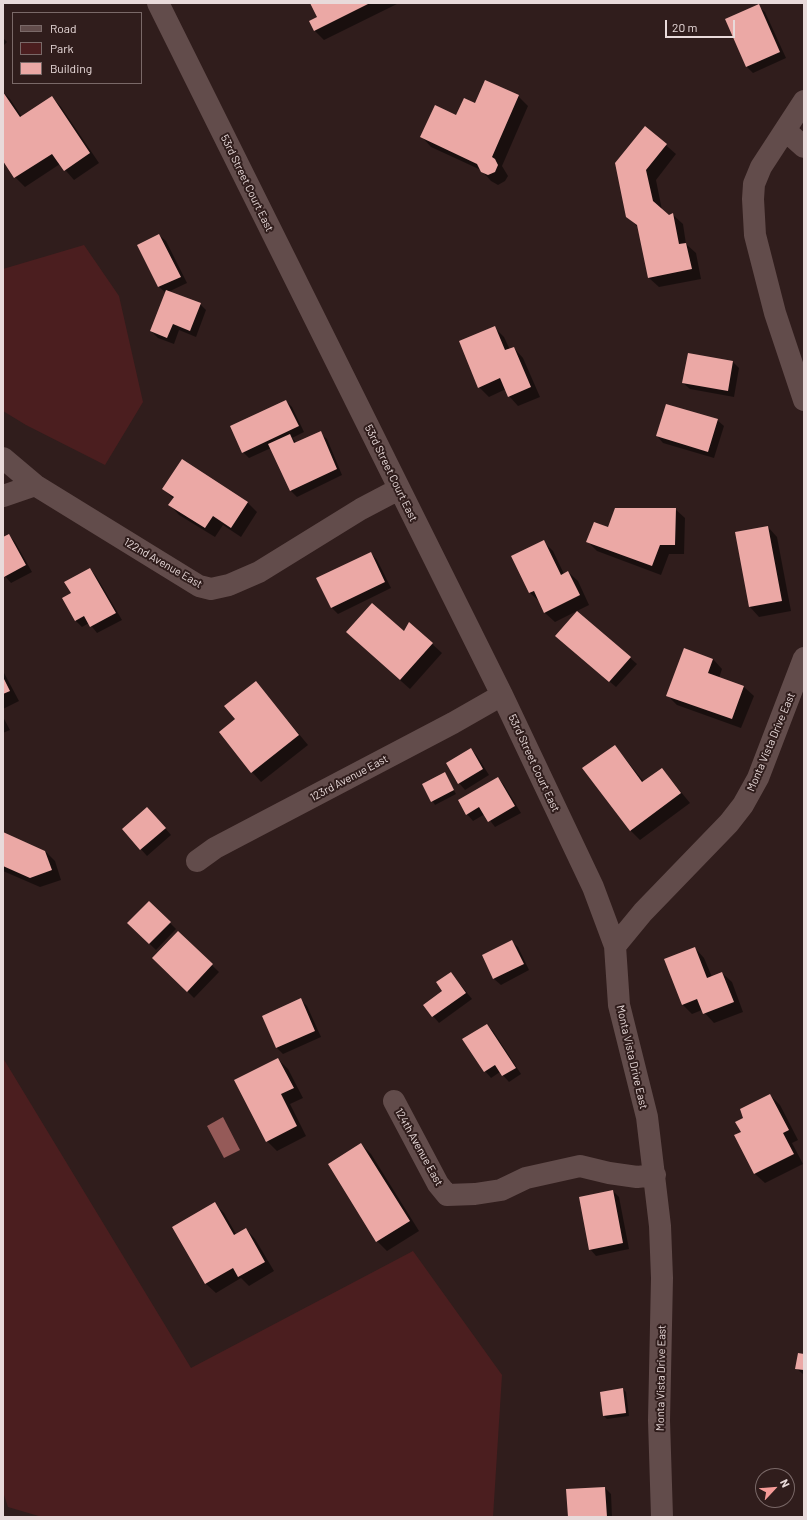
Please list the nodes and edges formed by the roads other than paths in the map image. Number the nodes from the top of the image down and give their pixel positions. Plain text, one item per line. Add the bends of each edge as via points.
1 (158, 3) edge
2 (804, 101) edge
3 (785, 130) junction
4 (804, 147) edge
5 (804, 400) edge
6 (3, 458) edge
7 (35, 485) junction
8 (399, 489) junction
9 (3, 496) edge
10 (804, 658) edge
11 (502, 695) junction
12 (197, 860) dead end
13 (615, 946) junction
14 (394, 1101) dead end
15 (655, 1175) junction
16 (662, 1517) edge

1 - 8 street, 53rd Street Court East
2 - 3 street
3 - 4 street
3 - 5 street via 761,167 754,184 755,235 775,313
6 - 7 street, 122nd Avenue East
7 - 8 street, 122nd Avenue East via 199,586 211,589 259,572 361,509
7 - 9 street
8 - 11 street, 53rd Street Court East
10 - 13 street, Monta Vista Drive East via 758,778 743,805 729,824 643,912
11 - 12 street, 123rd Avenue East
11 - 13 street, 53rd Street Court East via 593,887
13 - 15 street, Monta Vista Drive East via 619,1005 647,1117
14 - 15 street, 124th Avenue East via 438,1184 447,1195 501,1190 526,1178 580,1166 637,1177
15 - 16 street, Monta Vista Drive East via 662,1278 659,1420

